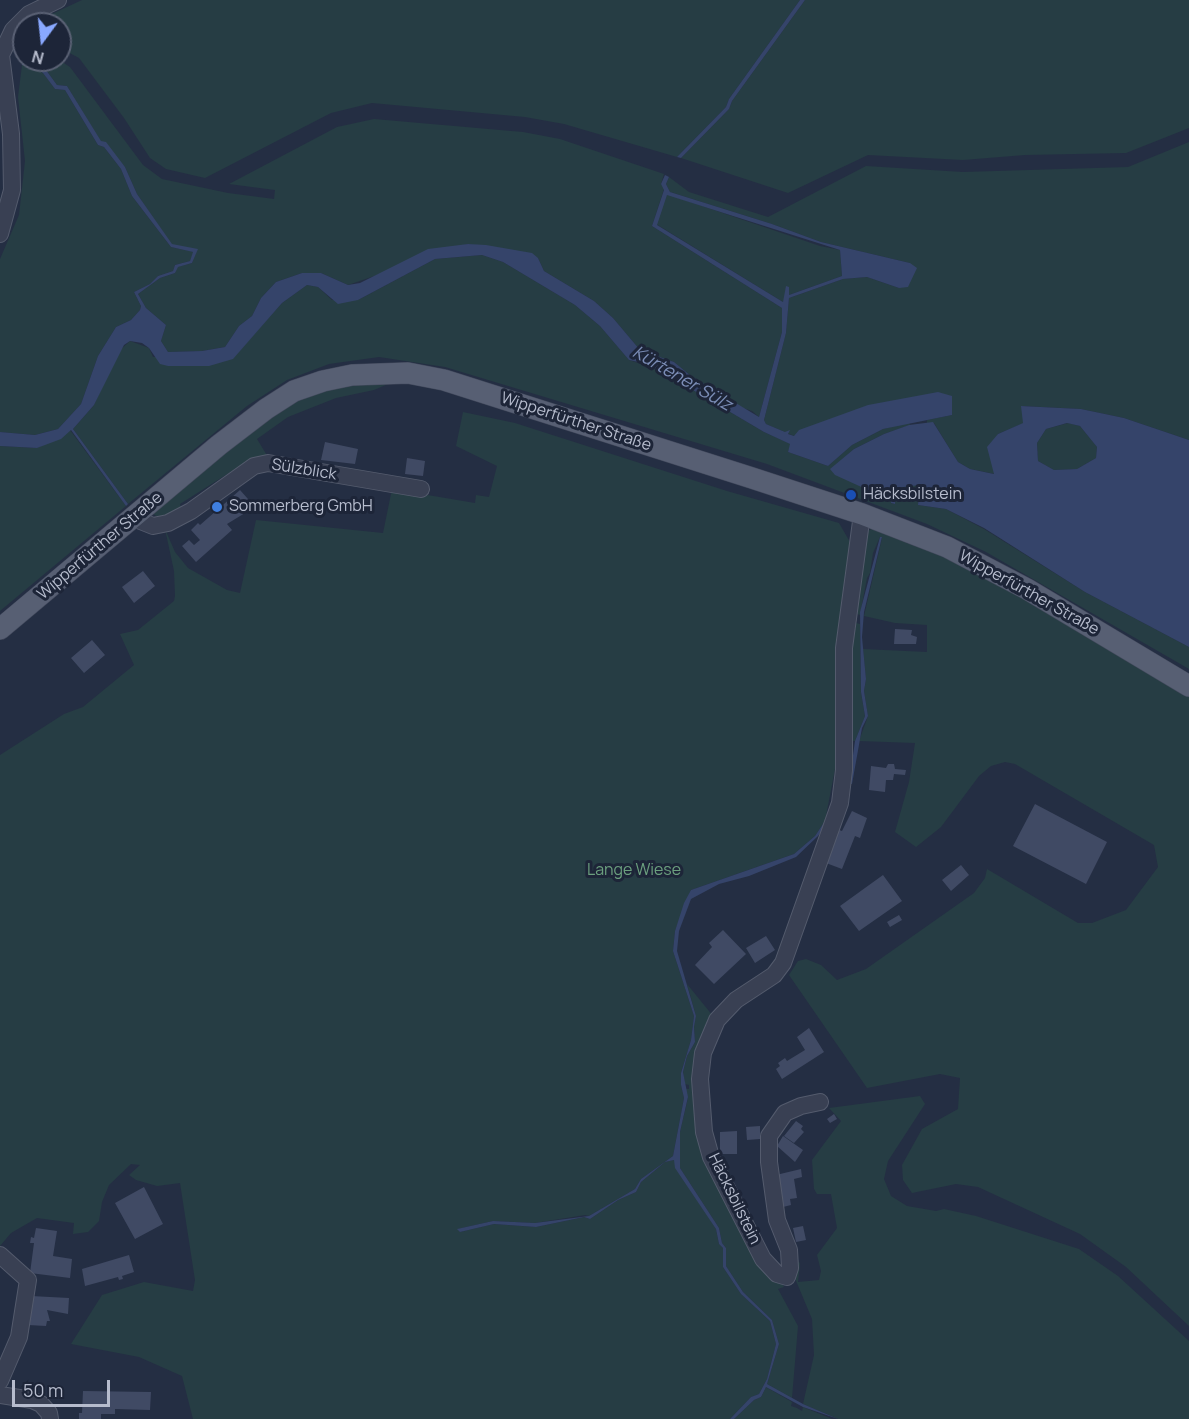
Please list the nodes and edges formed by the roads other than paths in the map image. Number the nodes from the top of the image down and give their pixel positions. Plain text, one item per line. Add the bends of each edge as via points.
1 (58, 0) edge
2 (2, 92) edge
3 (0, 234) edge
4 (421, 489) dead end
5 (862, 514) junction
6 (133, 518) junction
7 (0, 629) edge
8 (1189, 686) edge
9 (820, 1102) dead end
10 (0, 1255) edge
11 (0, 1380) edge
12 (0, 1395) edge
13 (50, 1419) edge

1 - 2 street via 29,14 13,30 1,55
2 - 3 street via 11,134 12,190
4 - 6 street, Sülzblick via 268,463 254,466 168,523 153,526
5 - 6 main road, Wipperfürther Straße via 444,380 379,372 323,381 294,391 219,445
5 - 8 main road, Wipperfürther Straße via 957,552
5 - 9 street, Häcksbilstein via 844,648 844,770 840,803 783,963 774,975 735,1000 717,1020 703,1053 700,1079 704,1132 711,1157 763,1258 777,1274 787,1276 790,1268 789,1250 777,1220 769,1162 770,1136 785,1113
6 - 7 main road, Wipperfürther Straße
10 - 11 street via 28,1280 19,1337
12 - 13 street via 41,1404 50,1413

